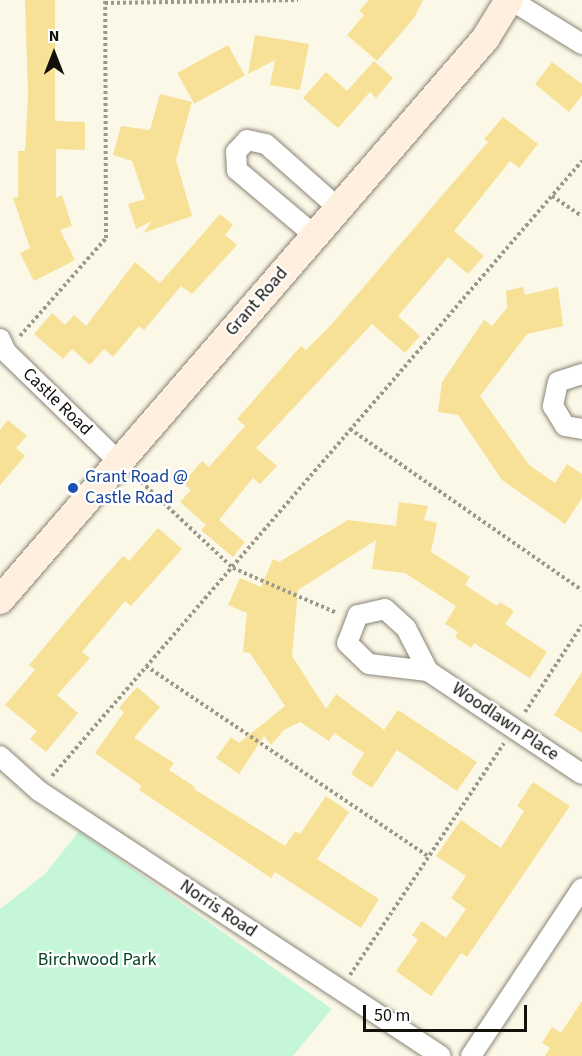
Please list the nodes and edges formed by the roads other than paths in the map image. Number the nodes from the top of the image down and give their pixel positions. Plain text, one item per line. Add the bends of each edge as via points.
1 (510, 0) edge
2 (582, 44) edge
3 (337, 207) junction
4 (314, 235) junction
5 (3, 345) edge
6 (582, 374) edge
7 (582, 429) edge
8 (119, 462) junction
9 (0, 600) edge
10 (428, 671) junction
11 (0, 756) edge
12 (582, 774) edge
13 (582, 888) edge
14 (441, 1056) edge
15 (471, 1056) edge

1 - 2 street
1 - 3 street, Grant Road via 485,39
3 - 4 street, Grant Road
3 - 4 street via 266,144 247,141 236,152 237,170
4 - 8 street, Grant Road
5 - 8 street, Castle Road
6 - 7 street via 558,382 553,406 565,426
8 - 9 street, Grant Road
10 - 10 street, Woodlawn Place via 406,628 385,609 358,615 347,643 369,664
10 - 12 street, Woodlawn Place
11 - 14 street, Norris Road via 39,791
13 - 15 street

